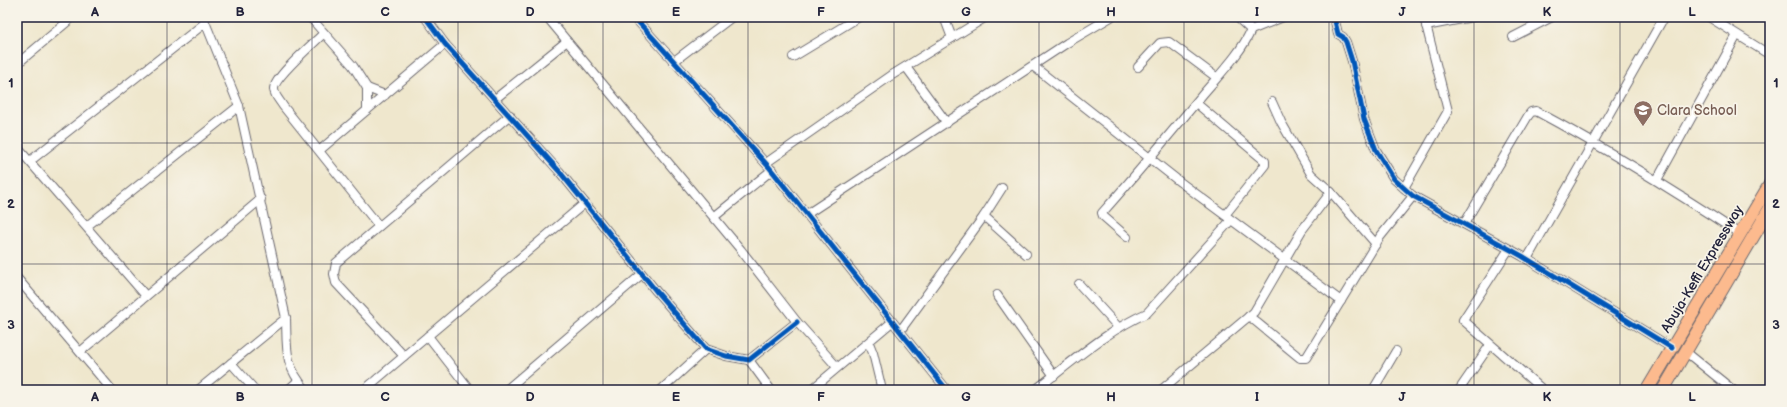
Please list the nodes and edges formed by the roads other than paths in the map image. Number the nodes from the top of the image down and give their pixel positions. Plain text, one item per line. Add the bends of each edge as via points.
1 (73, 17) edge
2 (310, 17) edge
3 (425, 17) edge
4 (547, 17) edge
5 (634, 17) edge
6 (732, 17) edge
7 (858, 17) edge
8 (944, 17) edge
9 (986, 17) edge
10 (1111, 17) edge
11 (1237, 17) edge
12 (1283, 17) edge
13 (1334, 17) edge
14 (1424, 17) edge
15 (1472, 17) edge
16 (1552, 17) edge
17 (1664, 17) edge
18 (1709, 17) edge
19 (204, 20) edge
20 (1426, 26) junction
21 (1251, 30) junction
22 (324, 33) junction
23 (1737, 35) junction
24 (1513, 37) dead end
25 (952, 38) junction
26 (567, 41) junction
27 (445, 44) junction
28 (1770, 55) edge
29 (793, 56) dead end
30 (673, 62) junction
31 (17, 64) edge
32 (1033, 66) junction
33 (906, 67) junction
34 (1138, 68) dead end
35 (1216, 77) junction
36 (368, 88) junction
37 (385, 95) junction
38 (495, 99) junction
39 (1272, 102) dead end
40 (1196, 103) junction
41 (239, 106) junction
42 (367, 110) junction
43 (510, 115) junction
44 (947, 123) junction
45 (1594, 142) junction
46 (17, 147) edge
47 (320, 150) junction
48 (1150, 158) junction
49 (30, 161) junction
50 (766, 162) junction
51 (772, 170) junction
52 (1658, 180) junction
53 (1770, 184) edge
54 (1002, 188) dead end
55 (1404, 188) junction
56 (1331, 192) junction
57 (1413, 196) junction
58 (261, 199) junction
59 (585, 202) junction
60 (1770, 208) edge
61 (807, 214) junction
62 (984, 216) junction
63 (714, 217) junction
64 (1228, 218) junction
65 (1464, 224) junction
66 (87, 226) junction
67 (379, 226) junction
68 (1740, 234) junction
69 (1127, 237) dead end
70 (1376, 244) junction
71 (1509, 249) junction
72 (1026, 254) dead end
73 (1284, 259) junction
74 (1526, 259) junction
75 (642, 274) junction
76 (17, 278) edge
77 (1079, 284) dead end
78 (997, 295) dead end
79 (146, 296) junction
80 (1341, 301) junction
81 (1249, 316) junction
82 (286, 318) junction
83 (797, 322) junction
84 (892, 322) junction
85 (1119, 328) junction
86 (900, 331) junction
87 (428, 336) junction
88 (869, 343) junction
89 (1490, 345) junction
90 (1672, 348) junction
91 (706, 349) junction
92 (1396, 351) dead end
93 (80, 352) junction
94 (1686, 352) junction
95 (404, 356) junction
96 (749, 360) junction
97 (231, 364) junction
98 (837, 367) junction
99 (1054, 376) junction
100 (298, 381) junction
101 (112, 390) edge
102 (198, 390) edge
103 (254, 390) edge
104 (288, 390) edge
105 (306, 390) edge
106 (364, 390) edge
107 (470, 390) edge
108 (506, 390) edge
109 (661, 390) edge
110 (771, 390) edge
111 (811, 390) edge
112 (880, 390) edge
113 (947, 390) edge
114 (1035, 390) edge
115 (1161, 390) edge
116 (1373, 390) edge
117 (1459, 390) edge
118 (1543, 390) edge
119 (1647, 390) edge
120 (1663, 390) edge
121 (1733, 390) edge

1 - 31 street
2 - 22 street
3 - 27 street
4 - 26 street
5 - 30 street
6 - 30 street
7 - 29 street
8 - 25 street
9 - 25 street
10 - 32 street
11 - 21 street
12 - 21 street
13 - 55 street via 1338,34 1346,42 1364,119 1376,150 1394,179
14 - 20 street
15 - 20 street
16 - 24 street
17 - 45 street
18 - 23 street
19 - 41 street
19 - 49 street
20 - 55 street via 1448,111
21 - 35 street via 1247,40
22 - 36 street via 353,66
22 - 47 street via 278,78 274,88 283,106
23 - 28 street
23 - 52 street
25 - 33 street
26 - 38 street
26 - 63 street
27 - 37 street
27 - 38 street
30 - 50 street
32 - 44 street
32 - 48 street
33 - 44 street
33 - 50 street
34 - 35 street via 1160,43 1169,42
35 - 40 street
36 - 37 street
36 - 42 street
37 - 42 street
38 - 43 street
39 - 56 street via 1311,174
40 - 48 street
40 - 64 street via 1265,162
41 - 58 street
41 - 66 street
42 - 47 street
43 - 59 street
43 - 67 street
44 - 61 street
45 - 52 street
45 - 65 street via 1536,111 1532,112
45 - 74 street
46 - 49 street
47 - 67 street
48 - 64 street
48 - 69 street via 1102,213
49 - 66 street
50 - 51 street
51 - 61 street
51 - 63 street
52 - 68 street
53 - 68 highway, Abuja-Keffi Expressway
54 - 62 street
55 - 57 street
56 - 70 street
56 - 73 street
57 - 65 street
57 - 70 street
58 - 79 street
58 - 82 street
59 - 75 street
59 - 87 street
60 - 94 highway, Abuja-Keffi Expressway
61 - 84 street
62 - 72 street
62 - 86 street
63 - 83 street
64 - 73 street
64 - 85 street via 1147,313
65 - 71 street
66 - 79 street
67 - 95 street via 336,263 334,274 336,283
68 - 90 highway, Abuja-Keffi Expressway
70 - 80 street
71 - 74 street
71 - 89 street via 1463,320
73 - 80 street
73 - 81 street via 1257,308
74 - 90 street
75 - 91 street
75 - 108 street
76 - 93 street
77 - 85 street
78 - 99 street
79 - 93 street
80 - 81 street via 1304,359
81 - 115 street
82 - 97 street
82 - 100 street via 287,353 290,368
83 - 96 street
83 - 98 street
84 - 86 street
84 - 88 street
85 - 99 street
86 - 113 street
87 - 95 street
87 - 107 street
88 - 98 street
88 - 112 street
89 - 117 street
89 - 118 street
90 - 119 highway, Abuja-Keffi Expressway
91 - 96 street
91 - 109 street
92 - 116 street
93 - 101 street
94 - 120 highway, Abuja-Keffi Expressway
94 - 121 street
95 - 106 street
96 - 110 street
97 - 102 street
97 - 103 street
98 - 111 street
99 - 114 street
100 - 104 street
100 - 105 street

